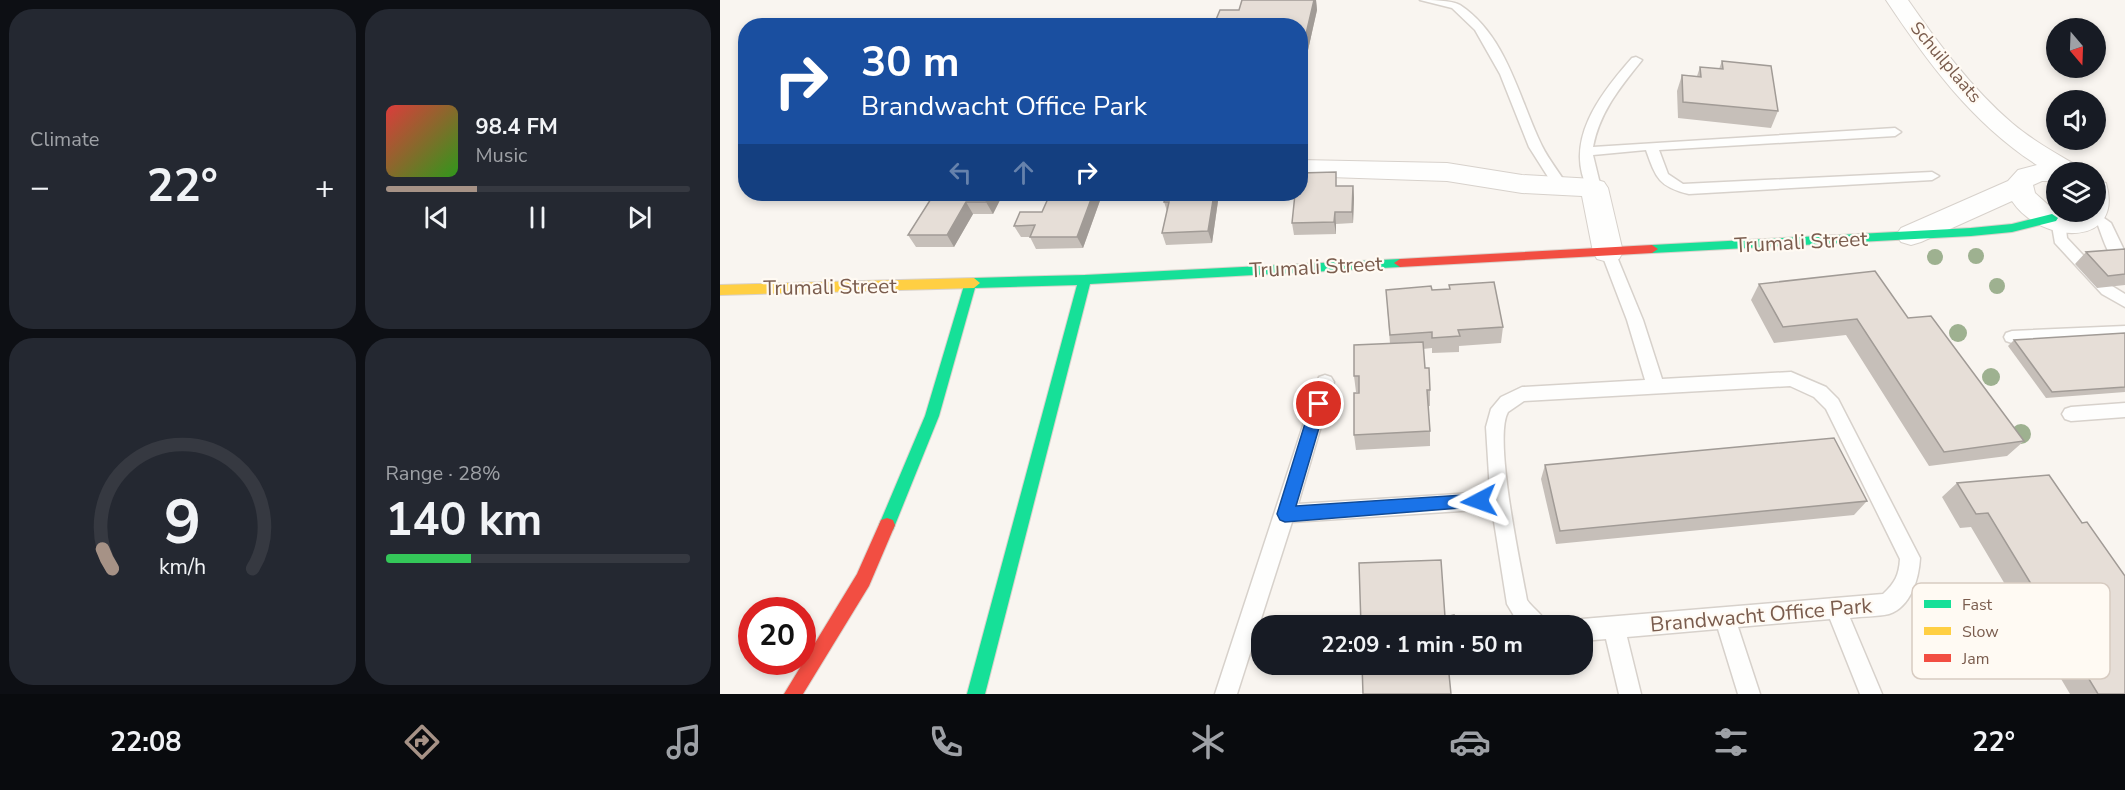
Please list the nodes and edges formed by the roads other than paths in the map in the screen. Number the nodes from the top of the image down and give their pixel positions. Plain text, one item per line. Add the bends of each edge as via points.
1 (1425, 0) edge
2 (1898, 0) edge
3 (1636, 60) dead end
4 (1997, 122) junction
5 (1895, 132) dead end
6 (1651, 146) junction
7 (1586, 152) junction
8 (2051, 162) edge
9 (1308, 168) edge
10 (2046, 172) edge
11 (1932, 176) dead end
12 (2020, 184) junction
13 (1560, 185) junction
14 (1594, 188) junction
15 (2106, 189) edge
16 (2125, 192) edge
17 (2106, 198) edge
18 (2046, 214) edge
19 (2046, 221) edge
20 (2056, 222) edge
21 (2067, 222) edge
22 (2112, 222) edge
23 (1911, 234) junction
24 (1608, 252) junction
25 (2125, 263) edge
26 (1085, 280) junction
27 (969, 285) junction
28 (720, 290) edge
29 (2125, 301) edge
30 (2125, 332) edge
31 (2012, 337) dead end
32 (1325, 382) dead end
33 (1654, 386) junction
34 (2125, 410) edge
35 (2071, 414) dead end
36 (1501, 500) junction
37 (1285, 514) junction
38 (1836, 609) junction
39 (1525, 615) edge
40 (1725, 619) junction
41 (1614, 628) junction
42 (1593, 629) edge
43 (793, 694) edge
44 (976, 694) edge
45 (1226, 694) edge
46 (1630, 694) edge
47 (1749, 694) edge
48 (1871, 694) edge

1 - 13 lane via 1455,6 1480,28 1506,74 1536,147
2 - 4 street, Schuilplaats via 1923,38
3 - 7 lane via 1595,113
4 - 8 street, Schuilplaats
4 - 12 street, Schuilplaats
5 - 6 lane
6 - 7 lane
6 - 11 lane via 1665,182 1689,190
7 - 14 lane
9 - 13 street via 1447,172 1522,184
10 - 12 street, Trumali Street via 2027,176
12 - 18 street, Trumali Street via 2028,203
12 - 23 street, Trumali Street
13 - 14 street
14 - 24 street
15 - 16 street
17 - 22 street
19 - 23 street, Trumali Street via 1976,234
20 - 29 lane via 2060,239 2107,290
21 - 22 street, Trumali Street via 2083,226
22 - 25 lane via 2118,254
23 - 24 street, Trumali Street
24 - 26 street, Trumali Street
24 - 33 lane via 1635,321
26 - 27 street, Trumali Street
26 - 44 street
27 - 28 street, Trumali Street
27 - 43 street via 932,416 896,505 863,580
30 - 31 lane
32 - 37 lane
33 - 36 lane, Brandwacht Office Park via 1522,394 1505,403 1494,428
33 - 38 lane, Brandwacht Office Park via 1791,379 1820,392 1832,404 1910,558 1909,578 1901,593 1887,604
34 - 35 lane
36 - 37 lane
36 - 39 lane, Brandwacht Office Park via 1517,604
37 - 45 lane
38 - 40 lane, Brandwacht Office Park
38 - 48 lane
40 - 41 lane, Brandwacht Office Park
40 - 47 lane
41 - 42 lane, Brandwacht Office Park
41 - 46 lane

